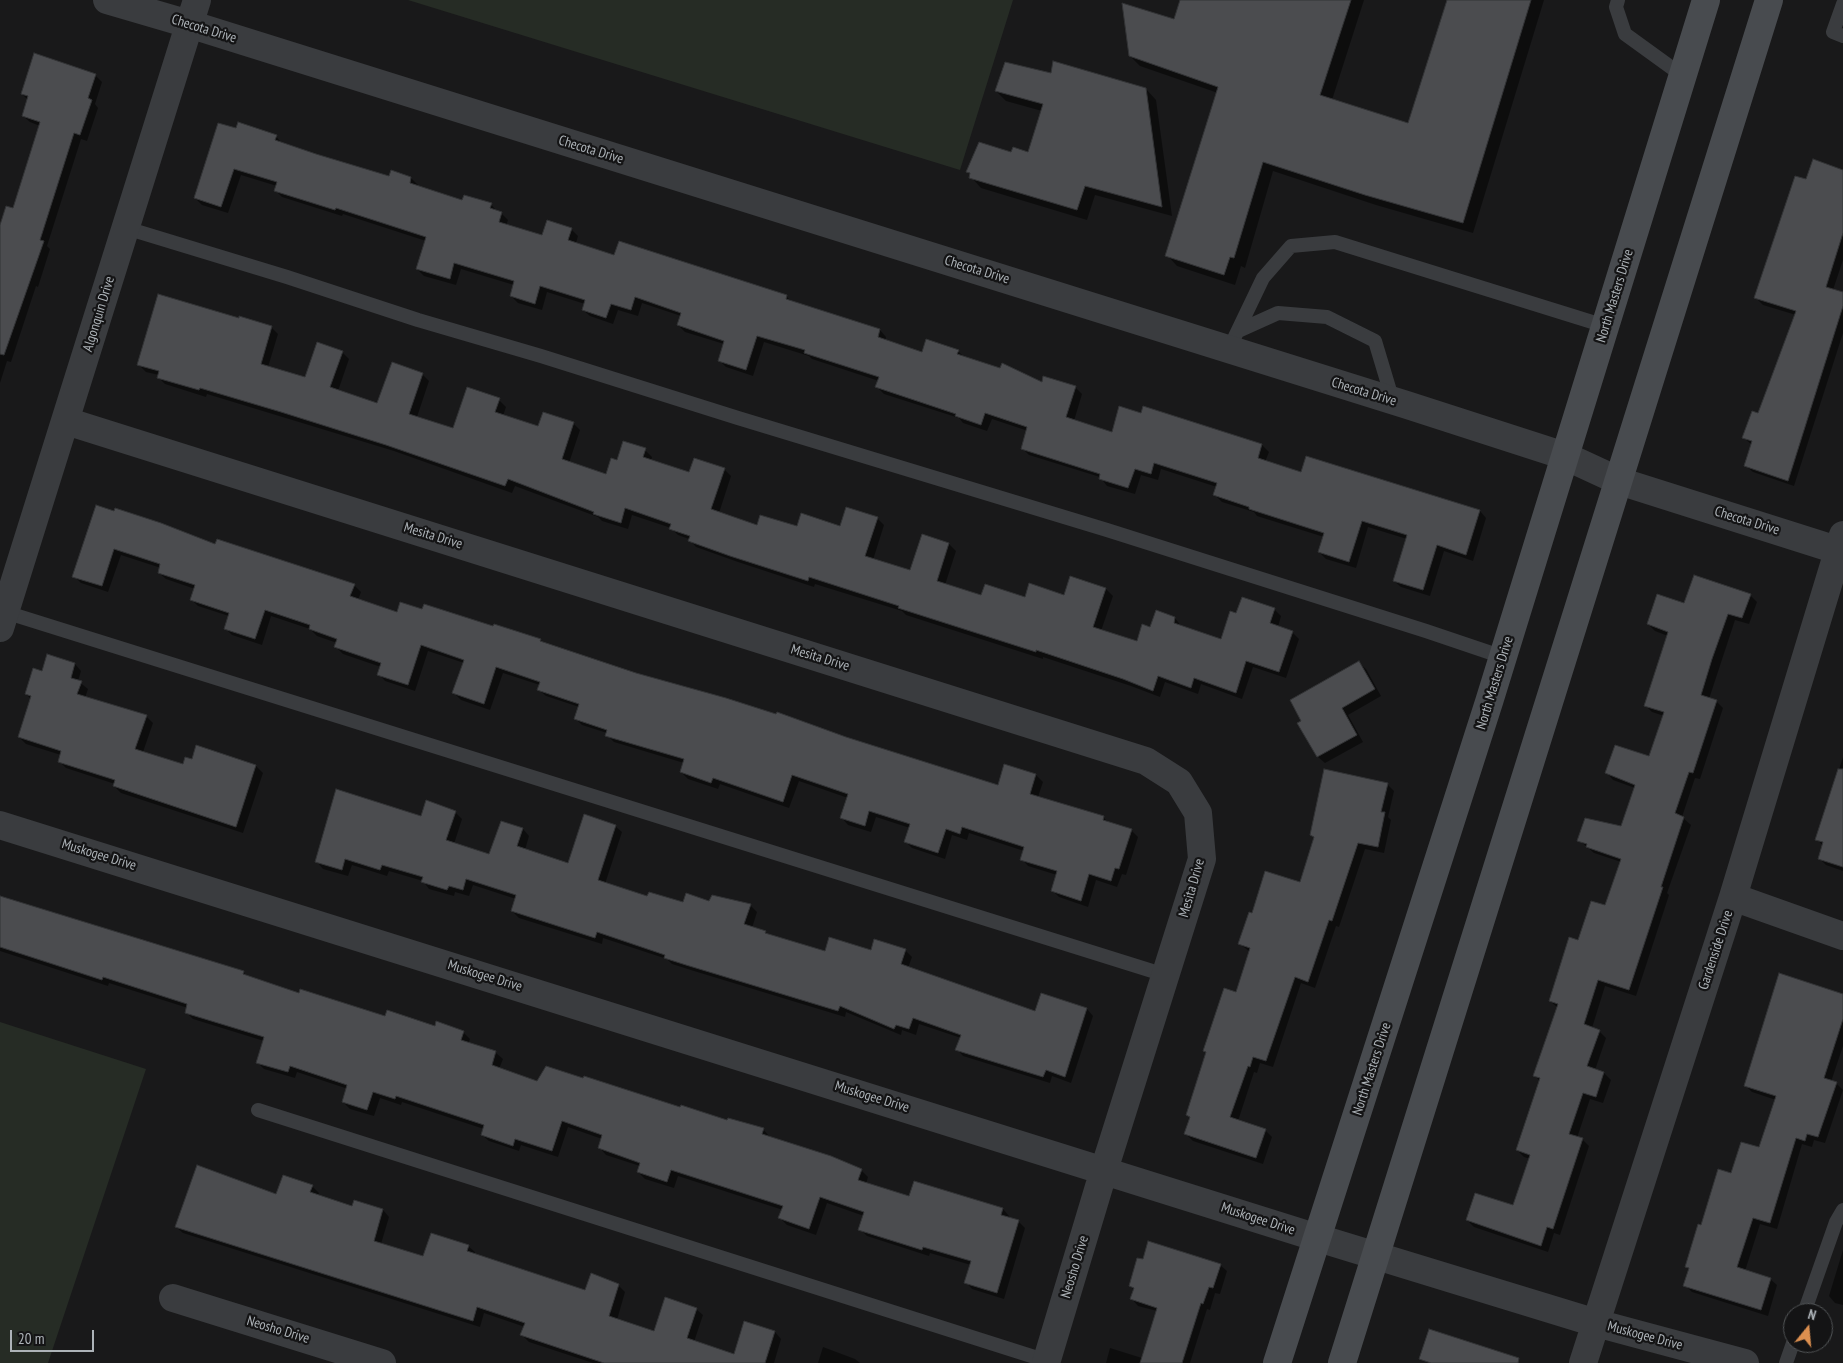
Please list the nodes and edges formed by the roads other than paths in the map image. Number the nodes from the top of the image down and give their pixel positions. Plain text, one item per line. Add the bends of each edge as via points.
1 (108, 0) edge
2 (1618, 0) edge
3 (1706, 0) edge
4 (1769, 0) edge
5 (1843, 4) edge
6 (193, 12) edge
7 (1843, 36) edge
8 (1683, 76) junction
9 (126, 228) junction
10 (1606, 326) junction
11 (1234, 340) junction
12 (1393, 401) junction
13 (66, 421) junction
14 (1566, 456) junction
15 (1619, 482) junction
16 (1841, 546) edge
17 (3, 620) edge
18 (1503, 658) junction
19 (0, 825) edge
20 (1733, 897) junction
21 (1843, 936) edge
22 (1166, 976) junction
23 (258, 1110) dead end
24 (1104, 1170) junction
25 (1843, 1210) edge
26 (1318, 1238) junction
27 (1377, 1255) junction
28 (173, 1298) dead end
29 (1808, 1303) edge
30 (1596, 1323) junction
31 (1046, 1362) edge
32 (382, 1363) edge
33 (1277, 1363) edge
34 (1342, 1363) edge
35 (1582, 1363) edge
36 (1745, 1363) edge

1 - 6 street, Checota Drive
2 - 8 lane via 1616,7 1625,34
3 - 8 main road, North Masters Drive
4 - 15 main road
5 - 7 lane via 1833,32
6 - 9 street, Algonquin Drive
6 - 11 street, Checota Drive
8 - 10 main road, North Masters Drive
9 - 13 street, Algonquin Drive
9 - 18 lane via 1107,530
10 - 11 lane via 1335,242 1291,246 1263,278
10 - 14 main road, North Masters Drive
11 - 12 street, Checota Drive
11 - 12 lane via 1278,313 1327,317 1375,341
12 - 14 street, Checota Drive
13 - 17 street, Algonquin Drive
13 - 22 street, Mesita Drive via 1146,761 1180,782 1198,813 1202,859
14 - 15 street, Checota Drive
14 - 18 main road, North Masters Drive
15 - 16 street, Checota Drive
15 - 27 main road
16 - 20 street, Gardenside Drive
17 - 22 lane
18 - 26 main road, North Masters Drive
19 - 24 street, Muskogee Drive
20 - 21 street
20 - 30 street, Gardenside Drive
22 - 24 street, Mesita Drive
23 - 31 lane
24 - 26 street, Muskogee Drive
24 - 31 street, Neosho Drive
25 - 29 lane
26 - 27 street, Muskogee Drive
26 - 33 main road, North Masters Drive
27 - 30 street, Muskogee Drive
27 - 34 main road
28 - 32 street, Neosho Drive
30 - 35 street, Gardenside Drive
30 - 36 street, Muskogee Drive

